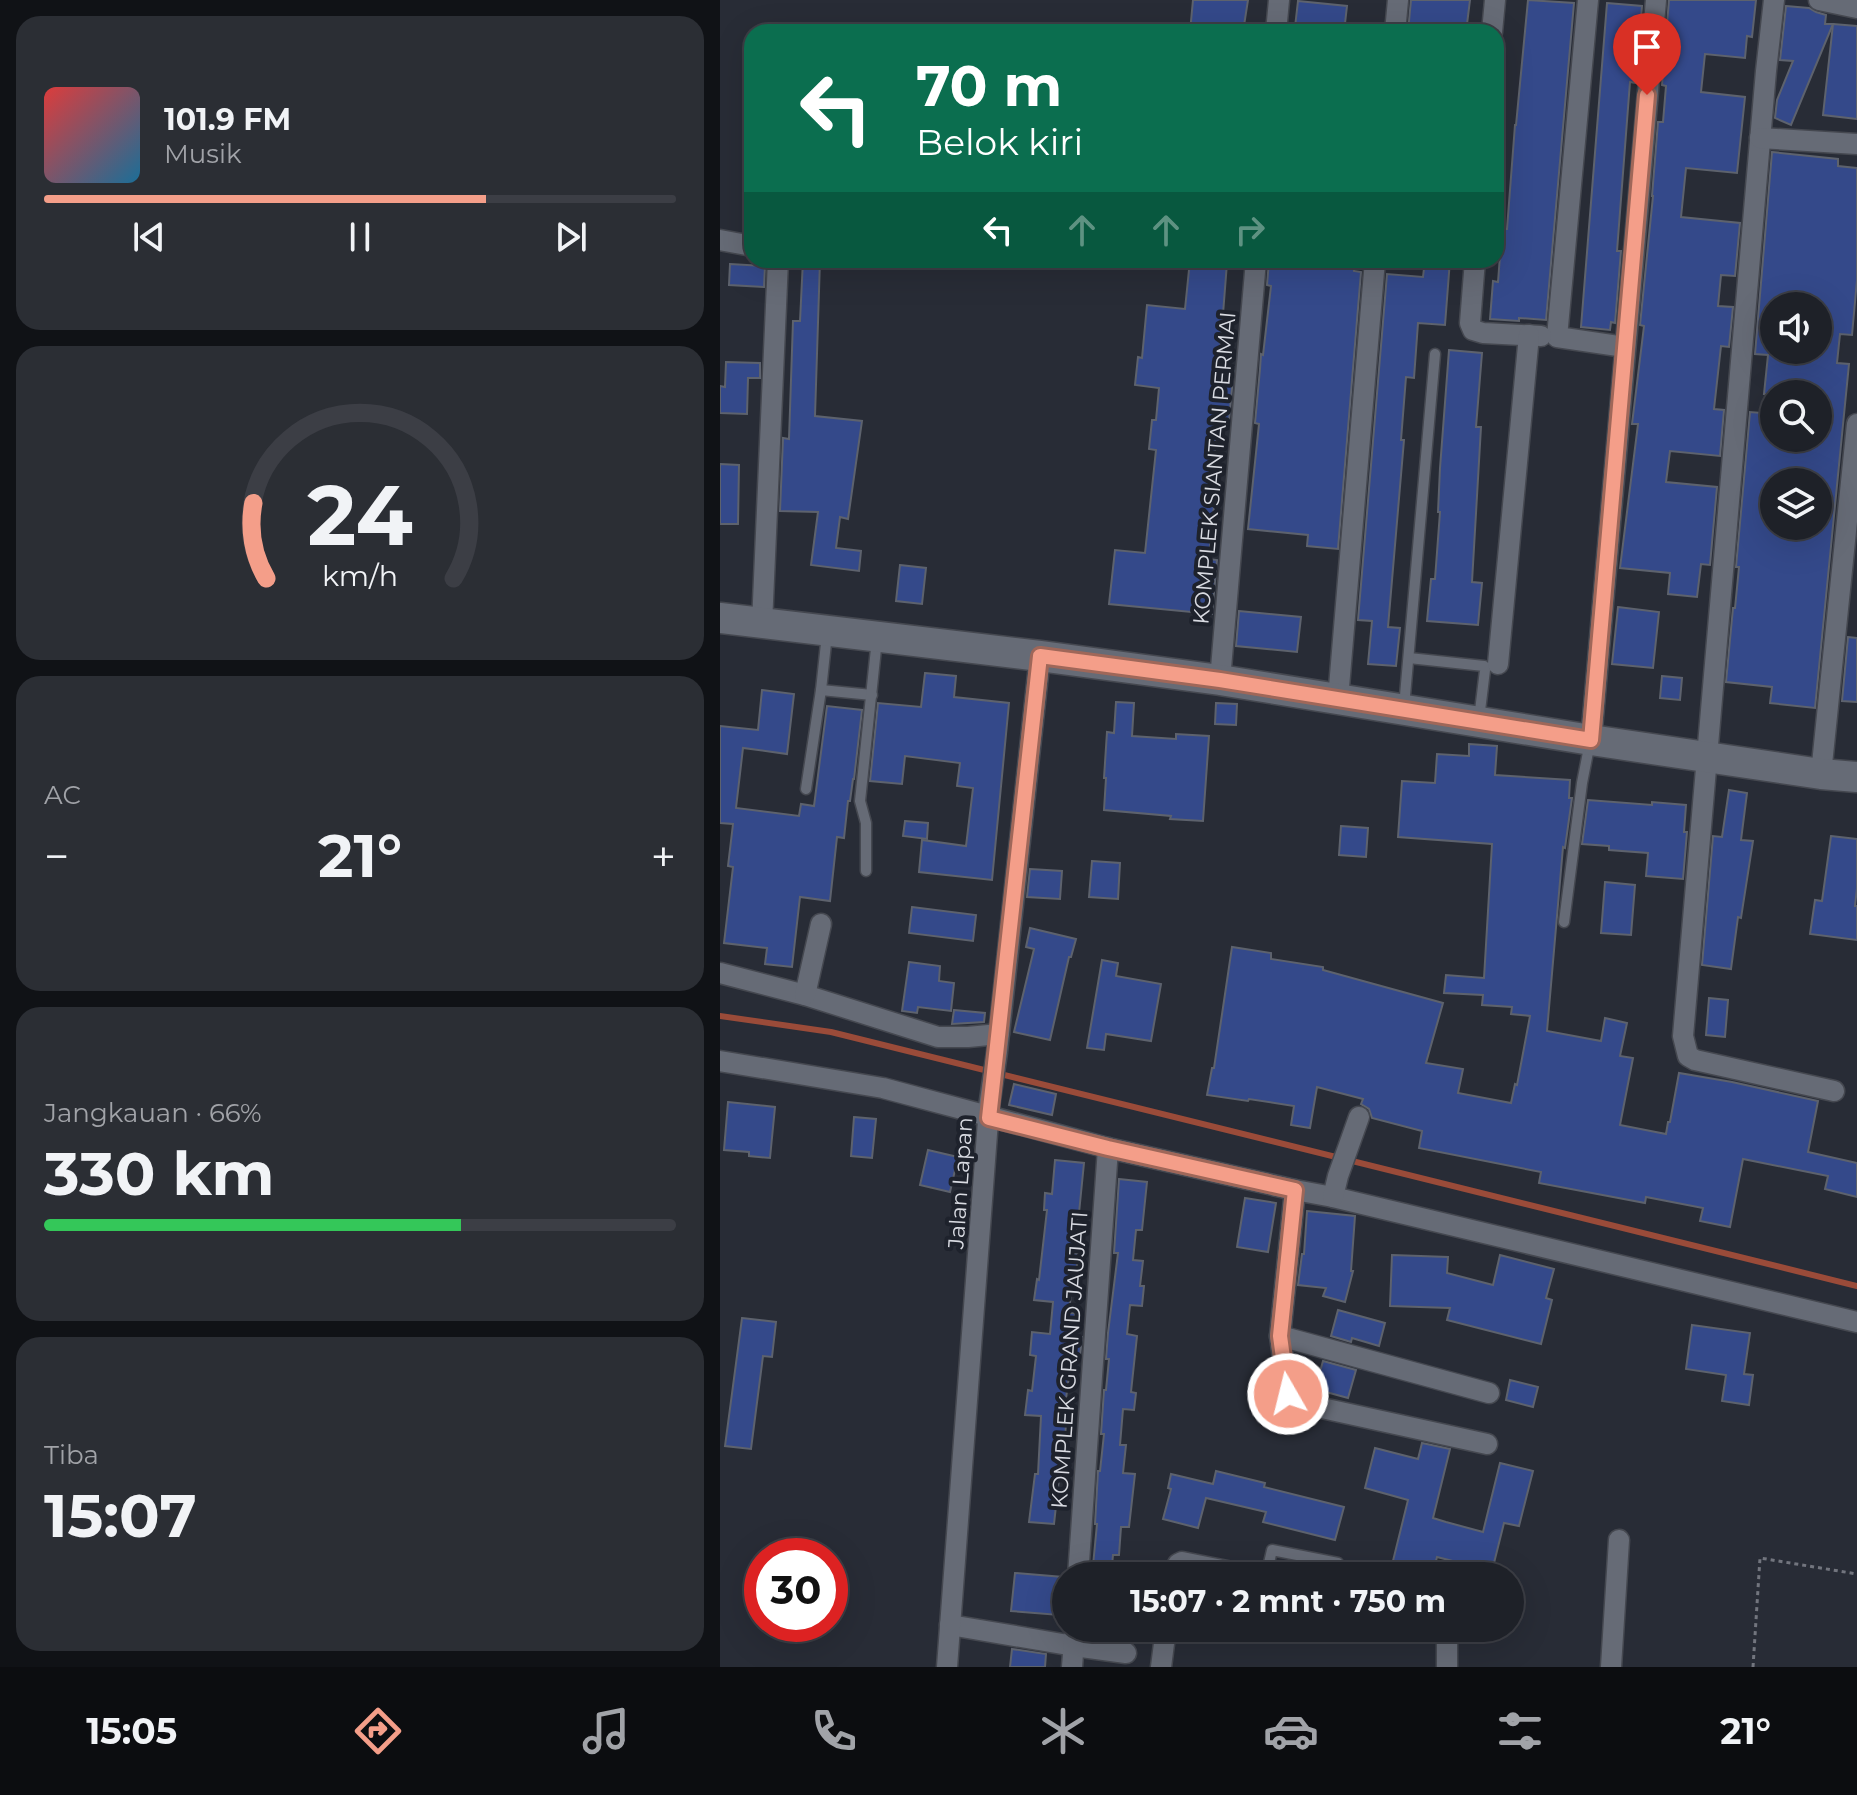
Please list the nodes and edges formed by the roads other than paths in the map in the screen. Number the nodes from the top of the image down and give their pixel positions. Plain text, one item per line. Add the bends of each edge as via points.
1 (1279, 0) edge
2 (1398, 0) edge
3 (1495, 0) edge
4 (1588, 0) edge
5 (1656, 0) edge
6 (1774, 0) edge
7 (1819, 0) edge
8 (1857, 8) edge
9 (1277, 24) edge
10 (1396, 24) edge
11 (1493, 24) edge
12 (1760, 138) junction
13 (1857, 144) edge
14 (720, 240) edge
15 (744, 244) edge
16 (778, 268) edge
17 (1255, 268) edge
18 (1374, 268) edge
19 (1474, 268) edge
20 (1529, 335) junction
21 (1557, 337) junction
22 (1625, 347) junction
23 (1435, 354) dead end
24 (1857, 424) edge
25 (720, 618) edge
26 (762, 624) junction
27 (827, 632) junction
28 (877, 637) junction
29 (1040, 656) junction
30 (1409, 658) junction
31 (1498, 664) dead end
32 (1220, 680) junction
33 (821, 690) junction
34 (872, 695) junction
35 (1338, 699) junction
36 (1404, 710) junction
37 (1478, 722) junction
38 (1591, 740) junction
39 (1707, 757) junction
40 (1821, 774) junction
41 (1857, 777) edge
42 (806, 789) dead end
43 (866, 871) dead end
44 (1564, 922) dead end
45 (821, 924) dead end
46 (720, 973) edge
47 (805, 995) junction
48 (998, 1043) junction
49 (720, 1061) edge
50 (1834, 1091) dead end
51 (989, 1112) junction
52 (1359, 1117) dead end
53 (1108, 1148) junction
54 (1295, 1190) junction
55 (1333, 1197) junction
56 (1857, 1322) edge
57 (1280, 1336) junction
58 (1489, 1393) dead end
59 (1487, 1444) dead end
60 (1619, 1540) dead end
61 (1079, 1562) edge
62 (1269, 1562) edge
63 (1333, 1562) edge
64 (950, 1625) junction
65 (1164, 1642) edge
66 (1447, 1642) edge
67 (1074, 1647) edge
68 (1126, 1653) dead end
69 (947, 1667) edge
70 (1161, 1667) edge
71 (1447, 1667) edge
72 (1611, 1667) edge

1 - 9 street
2 - 10 street
3 - 11 street
4 - 21 street
5 - 22 street
6 - 12 street
7 - 8 street
12 - 13 street
12 - 39 street
14 - 15 street
16 - 26 street
17 - 32 street, KOMPLEK SIANTAN PERMAI
18 - 35 street
19 - 20 street via 1473,330
20 - 21 street
20 - 31 street
21 - 22 street
22 - 38 street
23 - 30 lane
24 - 40 street
25 - 26 street
26 - 27 street
27 - 28 street
27 - 33 lane
28 - 29 street
28 - 34 lane
29 - 32 street
29 - 48 street, Jalan Lapan
30 - 36 lane
30 - 37 lane via 1484,666
32 - 35 street
33 - 34 lane
33 - 42 lane
34 - 43 lane via 860,801 866,823
35 - 36 street
36 - 37 street
37 - 38 street
38 - 39 street
38 - 44 lane
39 - 40 street
39 - 50 street via 1684,1048 1695,1060
40 - 41 street
45 - 47 street
46 - 47 street
47 - 48 street via 938,1037
48 - 51 street, Jalan Lapan
49 - 51 street
51 - 53 street
51 - 64 street, Jalan Lapan
52 - 55 street
53 - 54 street
53 - 61 street, KOMPLEK GRAND JAUJATI
54 - 55 street
54 - 57 street
55 - 56 street
57 - 58 street
57 - 59 street via 1288,1394 1299,1403
60 - 72 street
62 - 63 lane via 1272,1550
64 - 67 street
64 - 69 street, Jalan Lapan
65 - 70 street
66 - 71 street
67 - 68 street

